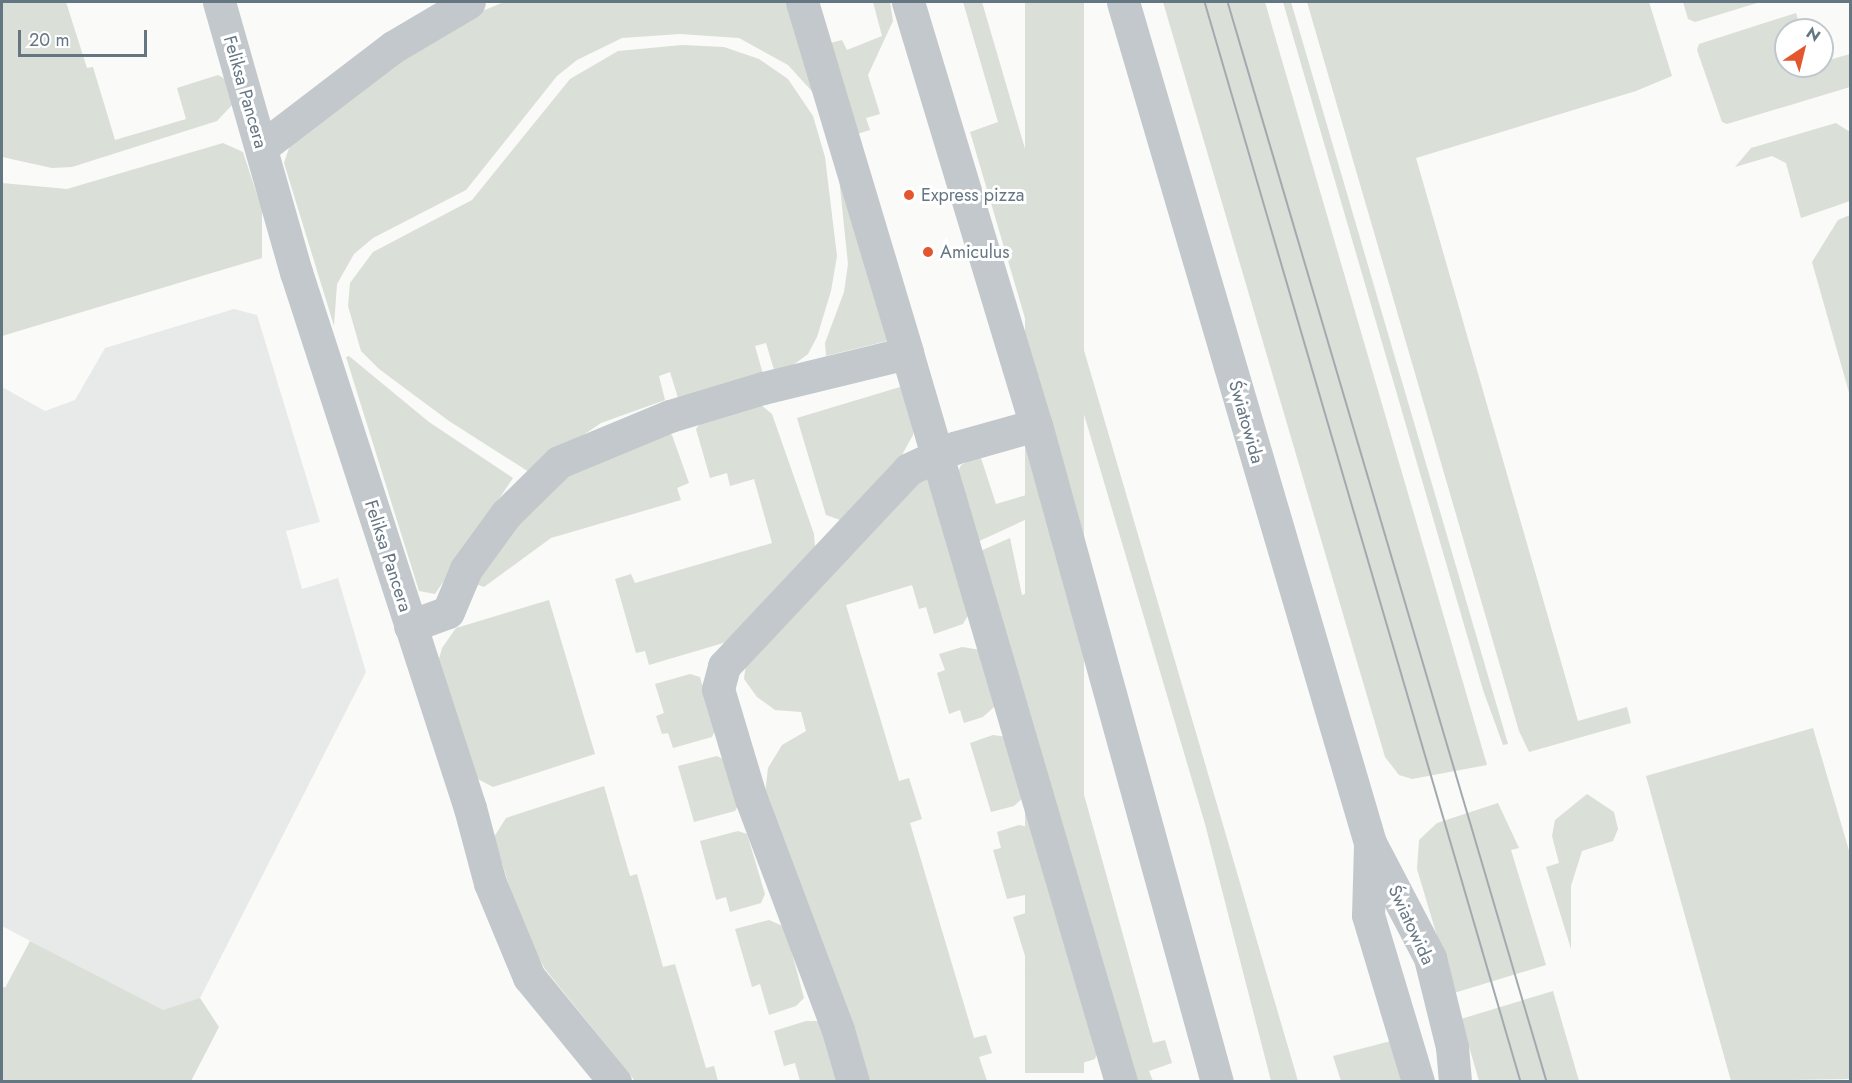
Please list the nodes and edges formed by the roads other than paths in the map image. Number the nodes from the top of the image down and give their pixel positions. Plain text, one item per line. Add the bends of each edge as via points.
1 (219, 2) edge
2 (466, 2) edge
3 (802, 2) edge
4 (908, 2) edge
5 (1123, 2) edge
6 (262, 147) junction
7 (907, 353) junction
8 (1036, 425) junction
9 (939, 454) junction
10 (410, 626) junction
11 (1370, 843) junction
12 (615, 1082) edge
13 (853, 1082) edge
14 (1121, 1082) edge
15 (1217, 1082) edge
16 (1418, 1082) edge
17 (1455, 1082) edge

1 - 6 street, Feliksa Pancera
2 - 6 street via 393,47
3 - 7 street
4 - 8 street
5 - 11 street, Światowida
6 - 10 street, Feliksa Pancera via 296,272
7 - 9 street
7 - 10 street via 763,388 670,416 559,462 499,523 466,569 448,612
8 - 9 street
8 - 15 street
9 - 13 street via 909,470 829,551 724,666 718,689 751,799 838,1030
9 - 14 street
10 - 12 street, Feliksa Pancera via 470,808 490,883 529,977
11 - 16 street, Światowida via 1368,915
11 - 17 street, Światowida via 1430,958 1452,1047

